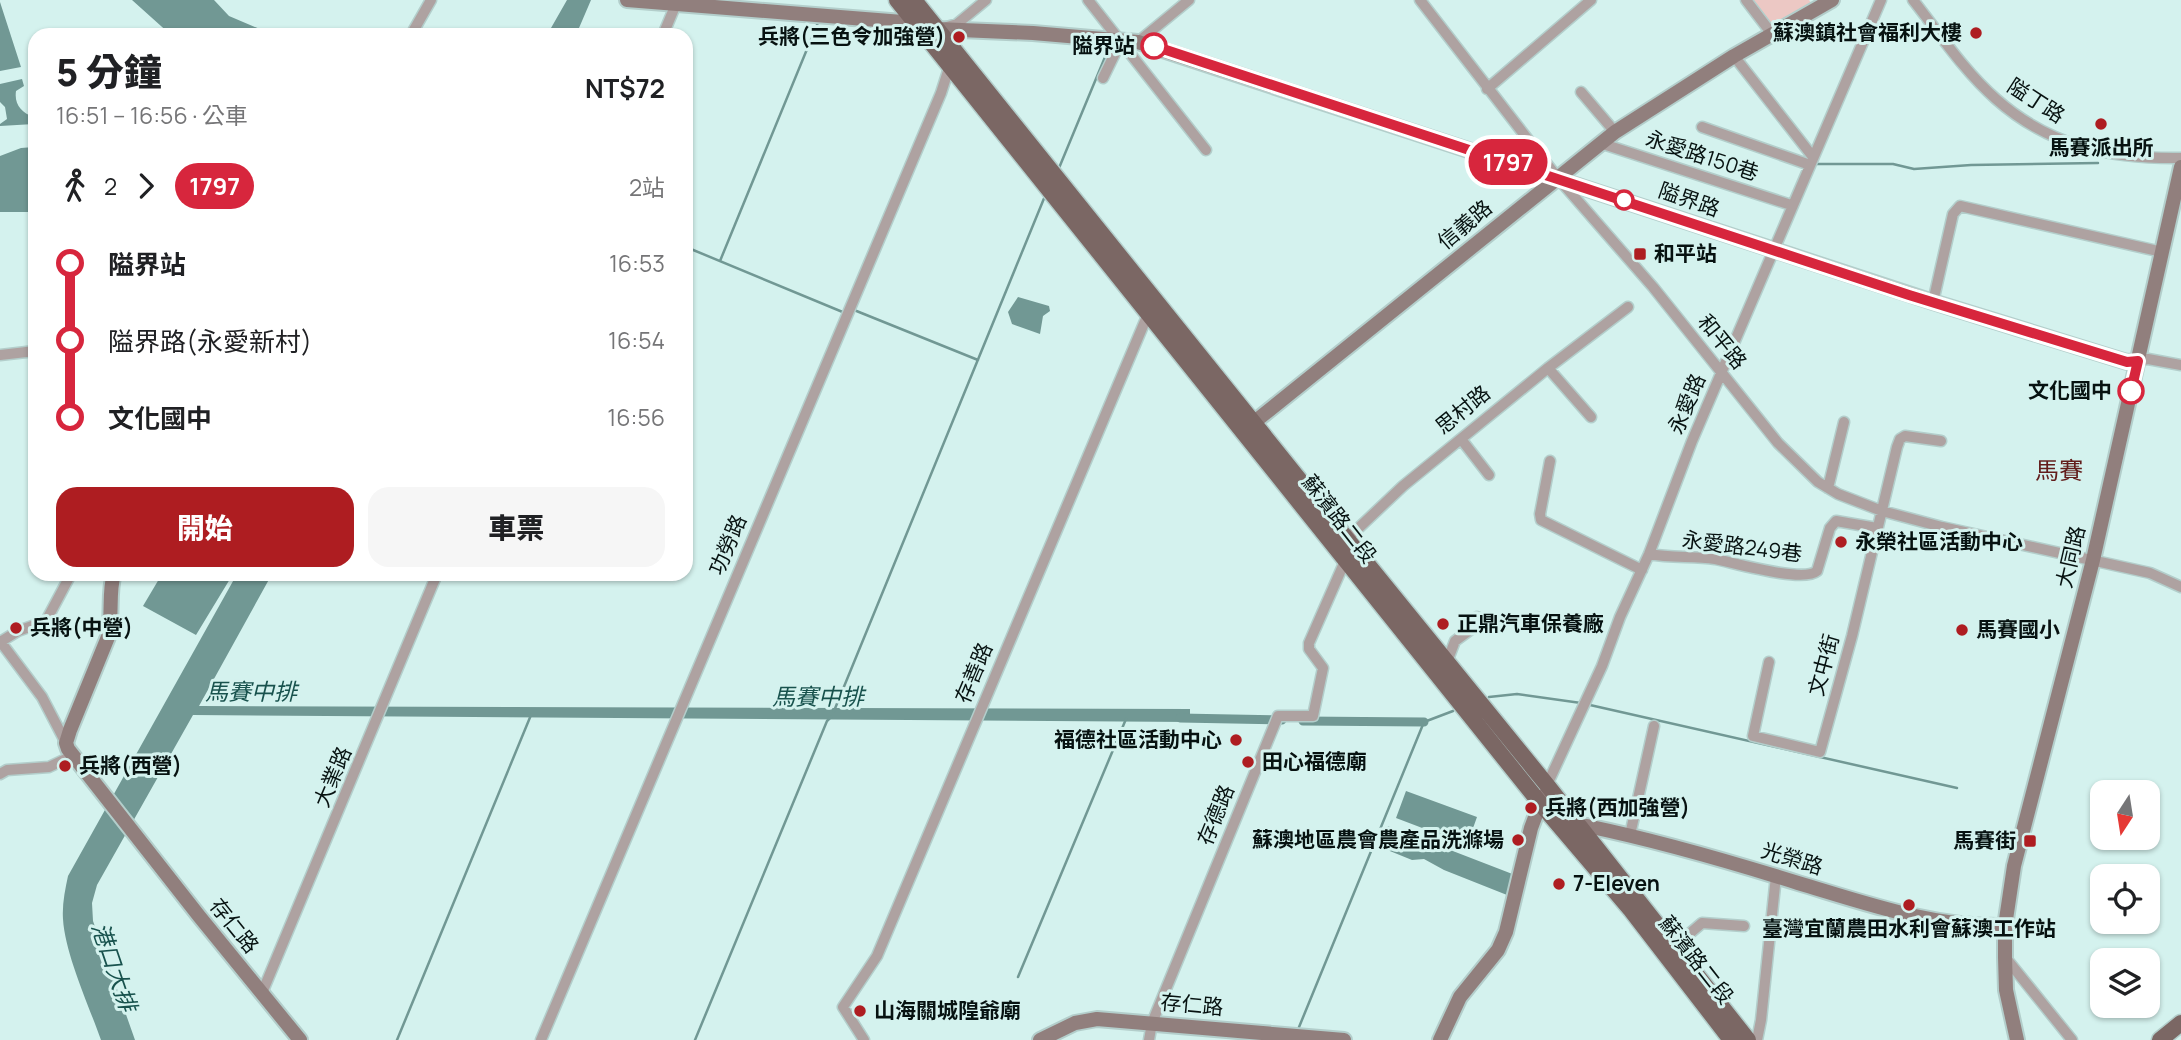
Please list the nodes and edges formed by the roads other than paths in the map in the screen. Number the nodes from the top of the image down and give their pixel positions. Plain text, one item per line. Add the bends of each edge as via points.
1 (430, 0) edge
2 (627, 0) edge
3 (897, 0) edge
4 (914, 0) edge
5 (986, 0) edge
6 (1088, 0) edge
7 (1189, 0) edge
8 (1420, 0) edge
9 (1746, 0) edge
10 (1832, 0) edge
11 (1881, 0) edge
12 (1913, 0) edge
13 (1586, 1) edge
14 (676, 4) junction
15 (915, 23) junction
16 (415, 28) edge
17 (666, 28) edge
18 (937, 29) junction
19 (1772, 34) junction
20 (1121, 41) junction
21 (1138, 42) junction
22 (1734, 56) junction
23 (950, 65) junction
24 (1103, 78) dead end
25 (1487, 89) junction
26 (1581, 92) dead end
27 (1702, 128) dead end
28 (1615, 132) junction
29 (1600, 143) junction
30 (1206, 150) dead end
31 (2181, 158) edge
32 (1811, 161) junction
33 (2181, 167) edge
34 (1557, 177) junction
35 (1791, 205) junction
36 (1773, 250) junction
37 (2162, 252) junction
38 (1933, 302) junction
39 (1628, 307) dead end
40 (1148, 314) junction
41 (28, 352) edge
42 (0, 355) edge
43 (2138, 361) junction
44 (2181, 365) edge
45 (1548, 368) junction
46 (1721, 372) junction
47 (1591, 416) dead end
48 (1844, 422) dead end
49 (1249, 427) junction
50 (1461, 439) junction
51 (1941, 441) dead end
52 (1550, 461) dead end
53 (1489, 475) dead end
54 (1828, 488) junction
55 (1882, 511) junction
56 (1877, 528) junction
57 (1347, 540) junction
58 (1649, 554) junction
59 (2093, 560) junction
60 (1345, 561) junction
61 (1642, 570) junction
62 (67, 581) edge
63 (109, 581) edge
64 (435, 581) edge
65 (2181, 587) edge
66 (1477, 617) dead end
67 (0, 642) edge
68 (1447, 662) junction
69 (1769, 662) dead end
70 (1654, 726) dead end
71 (69, 750) junction
72 (0, 774) edge
73 (1547, 785) junction
74 (1540, 803) junction
75 (1576, 834) junction
76 (1630, 835) junction
77 (1776, 876) junction
78 (1635, 906) junction
79 (1744, 926) dead end
80 (2005, 926) junction
81 (1675, 946) junction
82 (2005, 957) junction
83 (262, 993) junction
84 (1152, 1023) junction
85 (2181, 1023) edge
86 (300, 1040) edge
87 (541, 1040) edge
88 (864, 1040) edge
89 (1040, 1040) edge
90 (1150, 1040) edge
91 (1344, 1040) edge
92 (1440, 1040) edge
93 (1731, 1040) edge
94 (1748, 1040) edge
95 (1757, 1040) edge
96 (2017, 1040) edge
97 (2072, 1040) edge
98 (2160, 1040) edge

1 - 16 street
2 - 14 street, 隘界路
3 - 15 main road, 蘇濱路二段
4 - 18 main road, 蘇濱路二段
5 - 18 street via 957,24
6 - 20 street
7 - 21 street
8 - 25 street, 和平路
9 - 19 street
10 - 19 street, 信義路
11 - 32 street, 永愛路
12 - 31 street, 隘丁路 via 1972,75 2029,123 2098,152
13 - 25 street
14 - 15 street, 隘界路
14 - 17 street
15 - 18 street, 隘界路
15 - 23 main road, 蘇濱路二段
18 - 20 street, 隘界路
18 - 49 main road, 蘇濱路二段
19 - 22 street, 信義路
20 - 21 street, 隘界路
20 - 24 street
20 - 30 street
21 - 34 street, 隘界路
22 - 28 street, 信義路
22 - 32 street
23 - 40 main road, 蘇濱路二段
23 - 87 street, 功勞路
25 - 34 street, 和平路
26 - 28 street
27 - 32 street
28 - 29 street, 信義路
29 - 34 street, 信義路
29 - 35 street, 永愛路150巷
32 - 35 street, 永愛路
33 - 37 street, 大同路
34 - 36 street, 隘界路
34 - 46 street, 和平路
34 - 49 street, 信義路
35 - 36 street, 永愛路
36 - 38 street, 隘界路
36 - 46 street, 永愛路
37 - 38 street via 1960,206 1953,214
37 - 43 street, 大同路
38 - 43 street, 隘界路 via 2127,362
39 - 45 street, 思村路
40 - 49 main road, 蘇濱路二段
40 - 88 street, 存善路 via 877,956 843,1007
41 - 42 street
43 - 44 street
43 - 59 street, 大同路
45 - 47 street
45 - 50 street, 思村路
46 - 54 street, 和平路 via 1792,458
46 - 58 street, 永愛路
48 - 54 street
49 - 57 main road, 蘇濱路二段
49 - 60 main road, 蘇濱路二段
50 - 53 street
50 - 57 street, 思村路
51 - 55 street, 文中街 via 1900,439
52 - 61 street via 1541,520
54 - 55 street, 和平路
55 - 56 street, 文中街
55 - 59 street, 和平路
56 - 58 street, 永愛路249巷 via 1836,520 1817,570 1809,575 1714,559
56 - 69 street, 文中街 via 1821,752 1753,736
57 - 60 street
57 - 68 main road, 蘇濱路二段
58 - 61 street, 永愛路
59 - 65 street, 和平路 via 2150,573
59 - 80 street, 大同路 via 2020,839
60 - 74 main road, 蘇濱路二段
60 - 84 street, 存德路 via 1309,643 1323,668 1313,716 1278,716
61 - 73 street, 永愛路
62 - 67 street via 46,621
63 - 71 street via 108,637
64 - 83 street, 大業路
66 - 68 street via 1470,630 1455,641
67 - 71 street via 41,697
68 - 73 main road, 蘇濱路二段
70 - 76 street
71 - 72 street via 49,767
71 - 83 street, 存仁路
73 - 74 street
73 - 75 main road, 蘇濱路二段
74 - 75 main road, 蘇濱路二段
74 - 92 street via 1506,932 1498,950 1460,998
75 - 76 street, 光榮路 via 1587,826
75 - 78 main road, 蘇濱路二段
76 - 77 street, 光榮路
77 - 80 street, 光榮路 via 1907,914 1978,927
77 - 95 street
78 - 81 main road, 蘇濱路二段
78 - 93 main road, 蘇濱路二段
79 - 81 street via 1702,923
80 - 82 street, 大同路
81 - 94 main road, 蘇濱路二段
82 - 96 street, 大同路 via 2006,990
82 - 97 street
83 - 86 street, 存仁路
84 - 89 street, 存仁路 via 1088,1020
84 - 90 street, 存德路
84 - 91 street, 存仁路
85 - 98 main road

